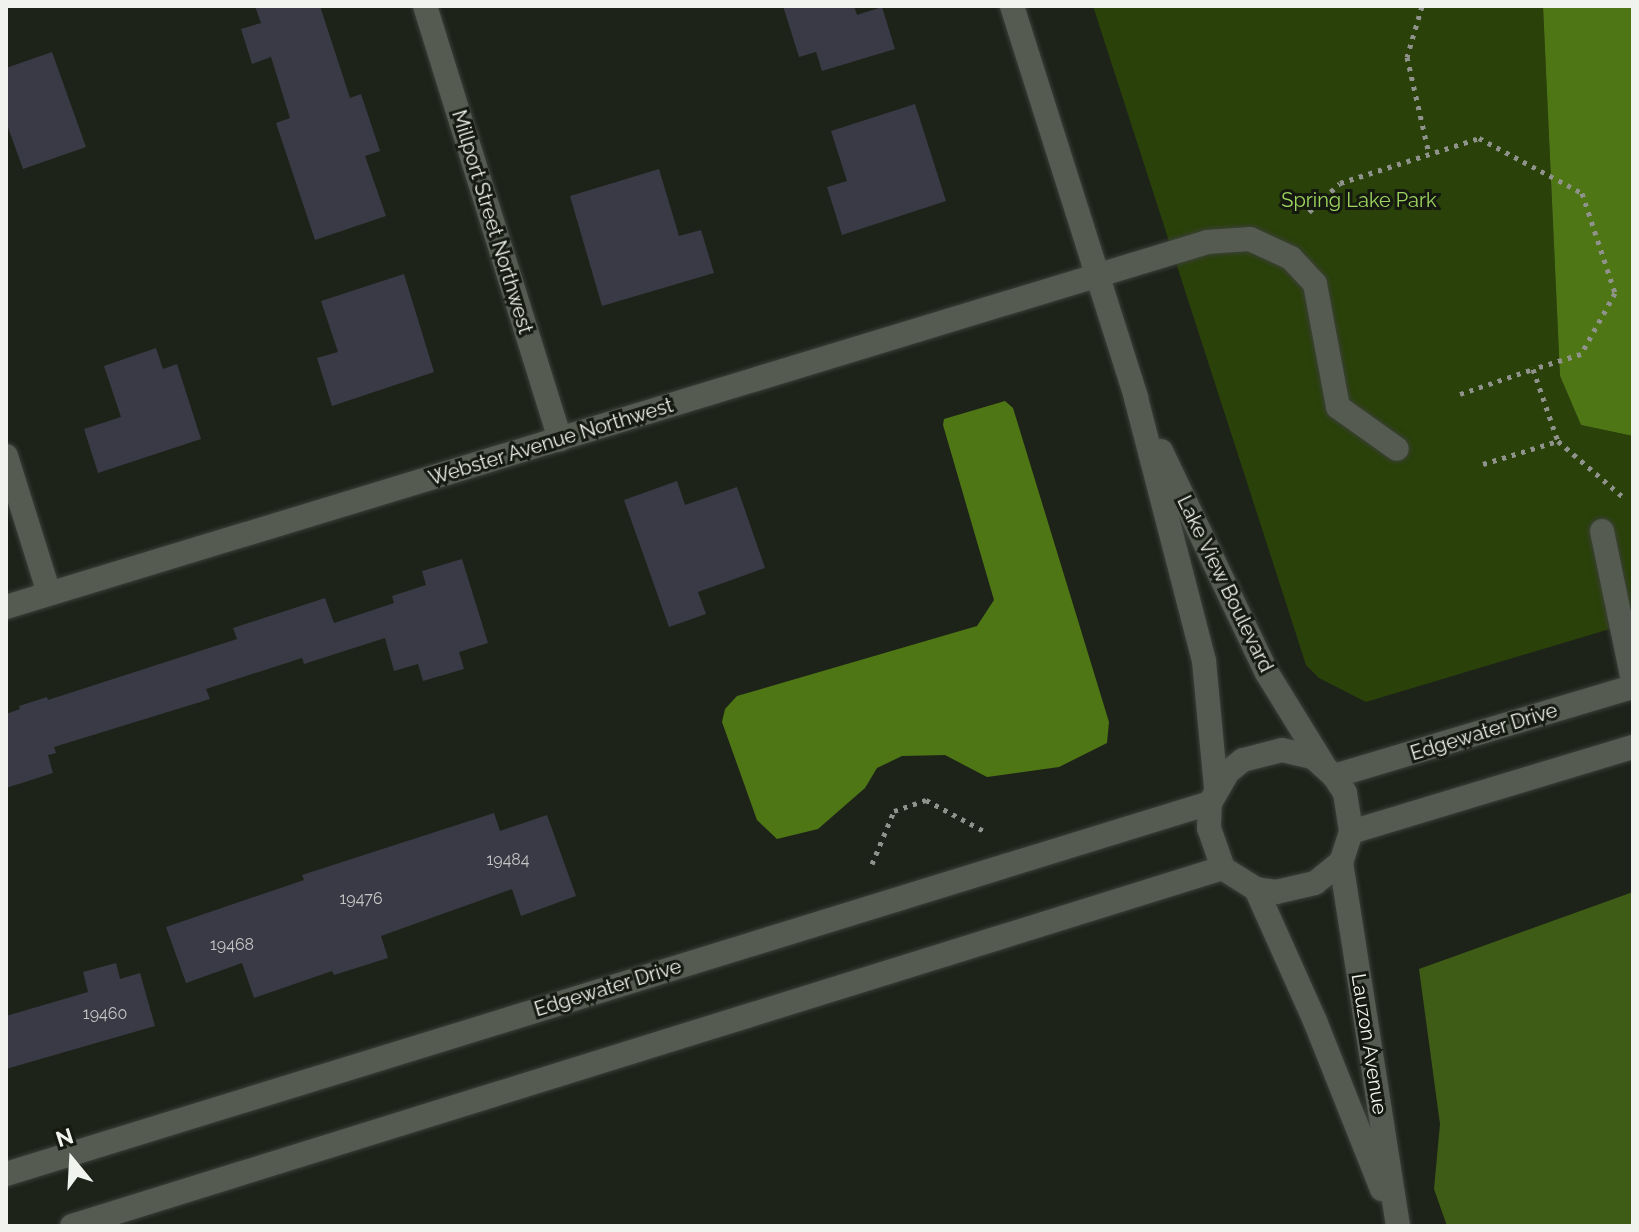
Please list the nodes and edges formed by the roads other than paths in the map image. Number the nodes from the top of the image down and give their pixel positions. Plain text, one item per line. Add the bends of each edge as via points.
1 (425, 6) edge
2 (1012, 6) edge
3 (1097, 277) junction
4 (1136, 398) junction
5 (560, 439) junction
6 (1397, 449) dead end
7 (6, 456) edge
8 (1602, 531) dead end
9 (49, 593) junction
10 (6, 607) edge
11 (1633, 681) edge
12 (1633, 687) edge
13 (1633, 747) edge
14 (1329, 770) junction
15 (1213, 796) junction
16 (1351, 832) junction
17 (1341, 862) junction
18 (1223, 868) junction
19 (1256, 889) junction
20 (6, 1174) edge
21 (72, 1226) edge
22 (1398, 1226) edge

1 - 5 street, Millport Street Northwest
2 - 3 street, Lake View Boulevard
3 - 4 street, Lake View Boulevard
3 - 5 street, Webster Avenue Northwest
3 - 6 street, Webster Avenue Northwest via 1207,242 1250,239 1291,258 1315,284 1338,407
4 - 14 street, Lake View Boulevard via 1267,673
4 - 15 street, Lake View Boulevard via 1204,661
5 - 9 street, Webster Avenue Northwest
7 - 9 street
8 - 11 street
9 - 10 street, Webster Avenue Northwest
12 - 14 street, Edgewater Drive
13 - 16 street
14 - 15 street via 1313,757 1262,752 1235,766
14 - 16 street via 1345,793
15 - 18 street via 1209,828
15 - 20 street, Edgewater Drive
16 - 17 street
17 - 19 street via 1297,890
17 - 22 street, Lauzon Avenue
18 - 19 street
18 - 21 street
19 - 22 street, Lauzon Avenue

